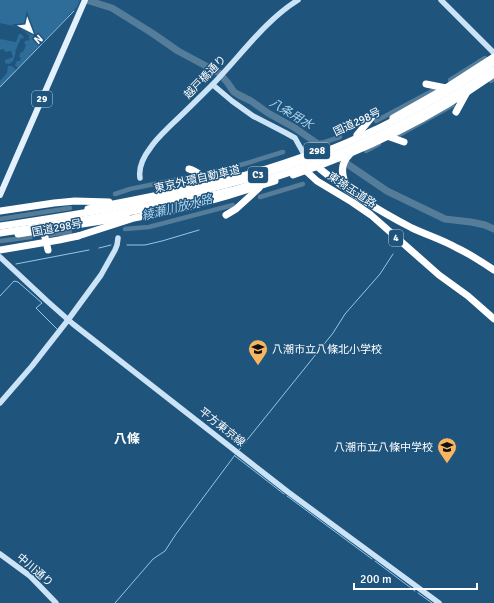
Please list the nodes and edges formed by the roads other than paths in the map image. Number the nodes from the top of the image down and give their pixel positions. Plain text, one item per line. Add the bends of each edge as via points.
1 (298, 0) edge
2 (441, 0) edge
3 (84, 2) edge
4 (494, 53) edge
5 (494, 58) edge
6 (494, 62) edge
7 (494, 70) edge
8 (494, 74) edge
9 (213, 84) junction
10 (426, 84) dead end
11 (446, 88) junction
12 (467, 92) junction
13 (376, 112) dead end
14 (456, 112) dead end
15 (357, 135) junction
16 (387, 136) junction
17 (404, 142) dead end
18 (352, 152) junction
19 (305, 156) junction
20 (317, 166) junction
21 (189, 169) dead end
22 (305, 170) junction
23 (140, 178) dead end
24 (212, 183) junction
25 (264, 184) junction
26 (351, 192) junction
27 (0, 194) edge
28 (123, 202) junction
29 (0, 211) edge
30 (163, 212) junction
31 (226, 215) dead end
32 (0, 223) edge
33 (0, 226) edge
34 (42, 230) junction
35 (0, 233) edge
36 (0, 236) edge
37 (118, 238) dead end
38 (0, 250) edge
39 (48, 250) dead end
40 (0, 257) edge
41 (494, 270) edge
42 (494, 319) edge
43 (68, 320) junction
44 (0, 403) edge
45 (0, 554) edge
46 (56, 603) edge
47 (440, 603) edge

1 - 9 street, 越戸橋通り via 270,21
2 - 4 street
3 - 27 main road, 29
5 - 11 highway, 国道298号 / 298
6 - 33 highway, 東京外環自動車道 / C3, bridge via 388,124 281,168 182,195
7 - 35 highway, 東京外環自動車道 / C3, bridge via 442,103 367,142 269,179 206,196
8 - 12 highway, 国道298号 / 298
9 - 19 street via 253,116 291,136
9 - 23 street, 越戸橋通り via 151,146 142,162
10 - 11 highway
11 - 15 highway, 国道298号 / 298
12 - 14 highway
12 - 16 highway, 国道298号 / 298
13 - 15 highway
15 - 19 highway, 国道298号 / 298
16 - 17 highway
16 - 18 highway, 国道298号 / 298
18 - 20 highway, 国道298号 / 298
18 - 26 highway via 344,162 342,173
19 - 20 highway, 東埼玉道路 / 4
19 - 22 highway
19 - 24 highway, 国道298号 / 298
20 - 22 highway, 国道298号 / 298
20 - 26 highway, 東埼玉道路 / 4
21 - 24 highway
22 - 25 highway, 国道298号 / 298
22 - 42 highway, 東埼玉道路 / 4 via 317,181 371,215
24 - 28 highway, 国道298号 / 298
25 - 30 highway, 国道298号 / 298
25 - 31 highway via 233,212
26 - 41 highway, 東埼玉道路 / 4 via 410,227 456,247
28 - 29 highway, 国道298号 / 298 via 75,201
28 - 32 highway, 国道298号 / 298
30 - 34 highway, 国道298号 / 298
30 - 38 highway, 国道298号 / 298, bridge via 134,218 78,236
34 - 36 highway, 国道298号 / 298
34 - 39 highway
37 - 43 street via 116,248 101,275
40 - 43 street, 平方東京線
43 - 44 street
43 - 47 street, 平方東京線 via 288,492
45 - 46 street, 中川通り via 30,576

